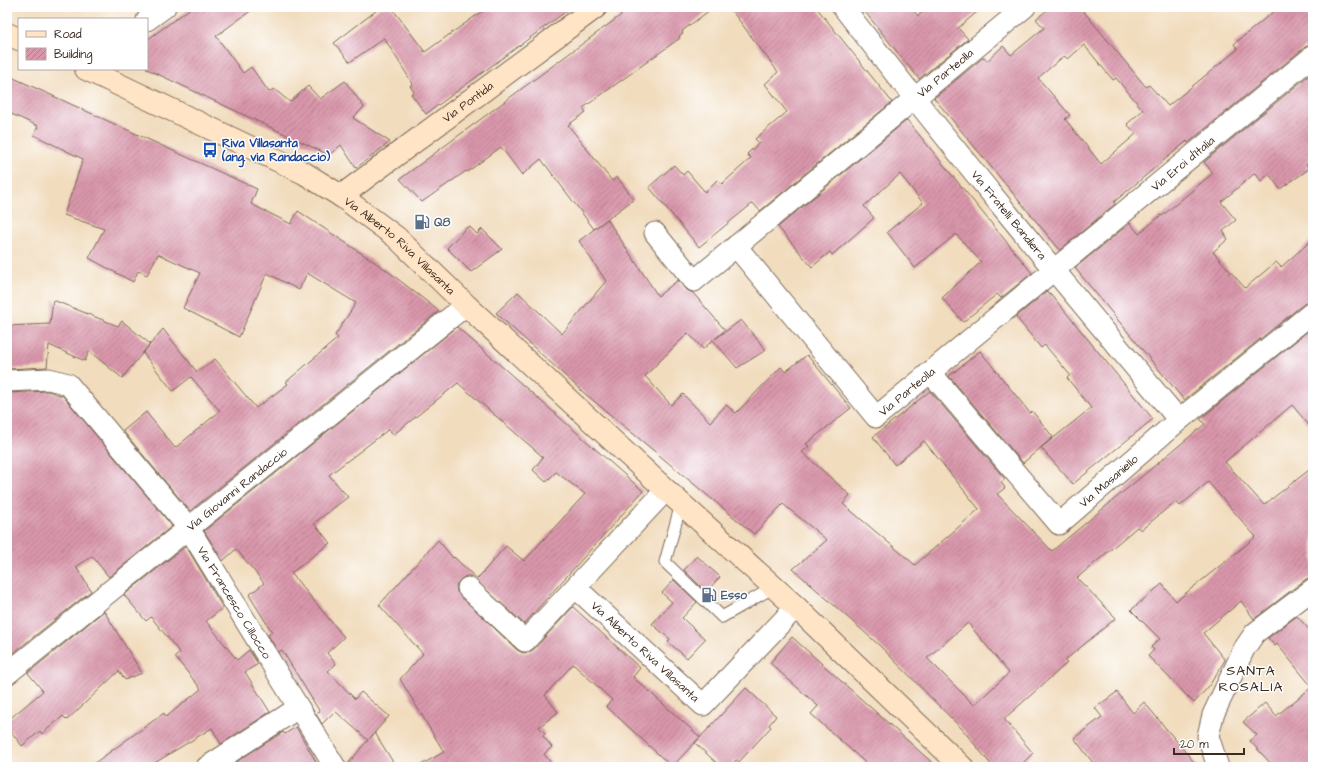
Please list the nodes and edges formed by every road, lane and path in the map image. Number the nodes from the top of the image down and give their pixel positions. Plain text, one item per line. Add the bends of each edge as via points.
1 (165, 7) edge
2 (596, 7) edge
3 (843, 7) edge
4 (1025, 7) edge
5 (148, 19) edge
6 (7, 34) edge
7 (18, 39) edge
8 (1313, 56) edge
9 (88, 70) edge
10 (914, 99) junction
11 (341, 196) junction
12 (655, 233) dead end
13 (736, 246) junction
14 (1053, 270) junction
15 (466, 305) junction
16 (1313, 312) edge
17 (930, 372) junction
18 (7, 381) edge
19 (1180, 420) junction
20 (673, 497) junction
21 (188, 527) junction
22 (774, 587) junction
23 (468, 588) dead end
24 (576, 588) junction
25 (1313, 589) edge
26 (796, 607) junction
27 (7, 674) edge
28 (298, 708) junction
29 (208, 767) edge
30 (336, 767) edge
31 (962, 767) edge
32 (1218, 767) edge

1 - 5 street
2 - 11 street, Via Pontida
3 - 10 street, Via Fratelli Bandiera
4 - 10 street, Via Parteolla
6 - 7 street
8 - 14 street, Via Eroi d'Italia
9 - 11 street, Via Alberto Riva Villasanta via 304,173
10 - 13 street, Via Parteolla
10 - 14 street, Via Fratelli Bandiera
11 - 15 street, Via Alberto Riva Villasanta via 396,237
12 - 13 street, Via Parteolla via 694,280
13 - 17 street, Via Parteolla via 876,417
14 - 17 street, Via Parteolla
14 - 19 street, Via Fratelli Bandiera
15 - 20 street, Via Alberto Riva Villasanta
15 - 21 street, Via Giovanni Randaccio
16 - 19 street, Via Masaniello
17 - 19 street, Via Masaniello via 1059,524
18 - 21 street, Via Francesco Cillocco via 49,378 68,384
20 - 22 street, Via Alberto Riva Villasanta
20 - 22 lane via 665,562 722,618
20 - 24 street
21 - 27 street, Via Giovanni Randaccio
21 - 28 street, Via Francesco Cillocco
22 - 26 street, Via Alberto Riva Villasanta
23 - 24 street via 525,641
24 - 26 street, Via Alberto Riva Villasanta via 703,705
25 - 32 street via 1255,633 1244,649 1213,715 1208,736
26 - 31 street, Via Alberto Riva Villasanta
28 - 29 street
28 - 30 street, Via Francesco Cillocco

